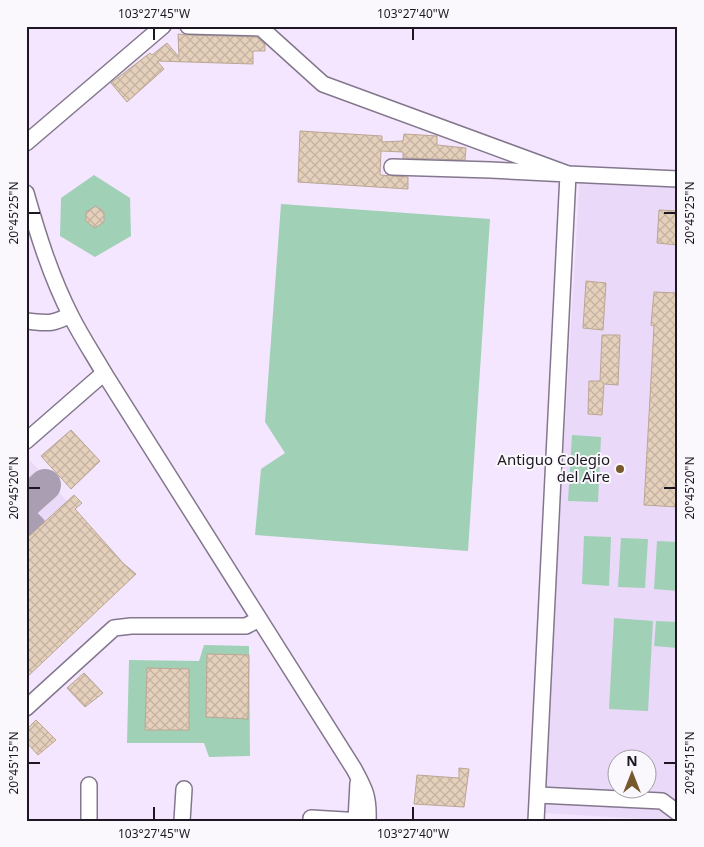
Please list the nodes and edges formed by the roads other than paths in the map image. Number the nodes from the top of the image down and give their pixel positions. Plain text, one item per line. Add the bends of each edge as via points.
1 (162, 26) edge
2 (188, 26) edge
3 (26, 143) edge
4 (494, 147) junction
5 (392, 167) dead end
6 (491, 170) junction
7 (568, 174) junction
8 (678, 179) edge
9 (26, 193) edge
10 (70, 314) junction
11 (26, 321) edge
12 (104, 373) junction
13 (26, 441) edge
14 (260, 619) junction
15 (26, 708) edge
16 (358, 776) junction
17 (89, 785) dead end
18 (184, 789) dead end
19 (538, 795) junction
20 (678, 813) edge
21 (89, 821) edge
22 (182, 821) edge
23 (311, 821) edge
24 (356, 821) edge
25 (362, 821) edge
26 (368, 821) edge
27 (536, 821) edge

1 - 3 lane
2 - 4 lane via 261,28 323,84
4 - 6 lane
4 - 7 lane
5 - 6 lane
6 - 7 lane
7 - 8 lane
7 - 19 lane
9 - 10 lane via 36,230
10 - 11 lane via 52,323
10 - 12 lane
12 - 13 lane
12 - 14 lane
14 - 15 lane via 246,626 114,628
14 - 16 lane
16 - 24 lane
16 - 26 lane via 365,788
17 - 21 lane
18 - 22 lane
19 - 20 lane via 662,801
19 - 27 lane
23 - 24 lane via 312,818
24 - 25 lane

